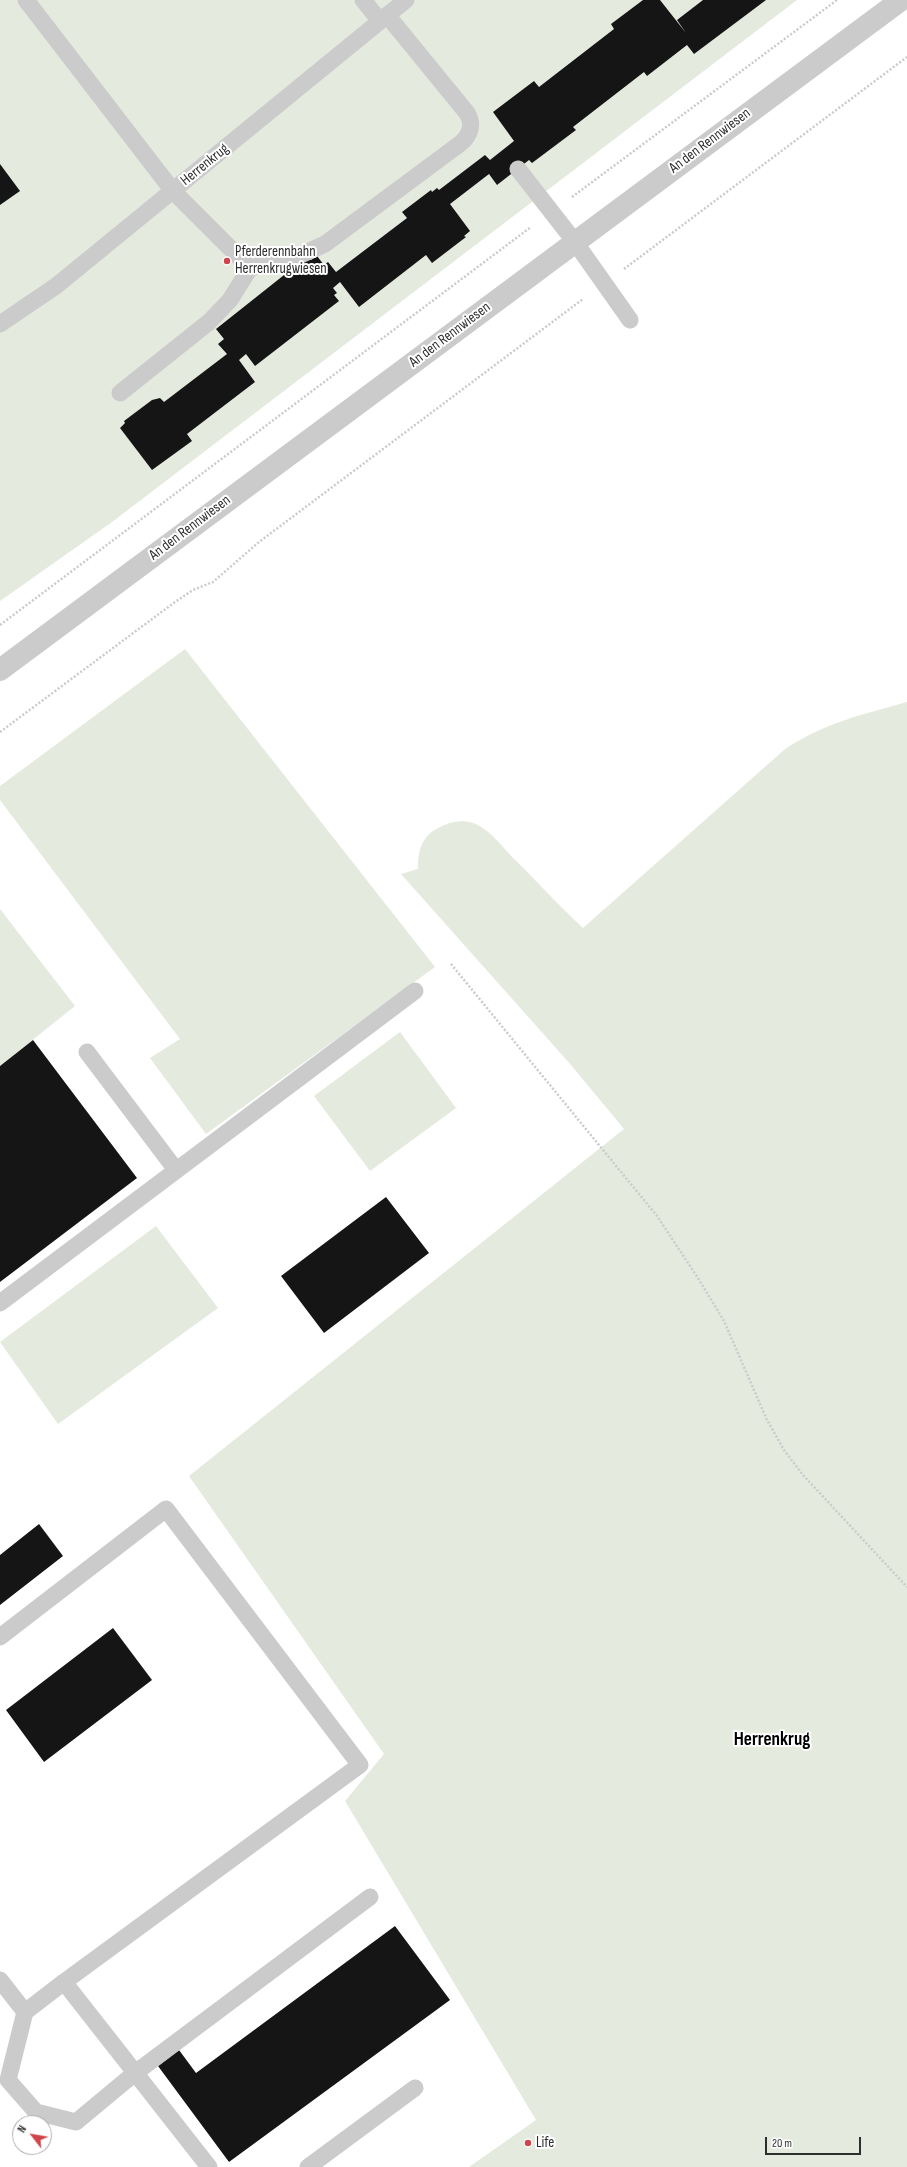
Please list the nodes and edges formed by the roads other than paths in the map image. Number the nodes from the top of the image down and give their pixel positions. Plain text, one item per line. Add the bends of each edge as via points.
1 (26, 0) edge
2 (362, 0) edge
3 (406, 0) edge
4 (901, 0) edge
5 (383, 18) junction
6 (518, 169) dead end
7 (173, 191) junction
8 (575, 242) junction
9 (250, 268) junction
10 (630, 320) dead end
11 (0, 324) edge
12 (120, 393) dead end
13 (0, 670) edge
14 (415, 991) dead end
15 (87, 1052) dead end
16 (176, 1170) junction
17 (0, 1302) edge
18 (0, 1637) edge
19 (370, 1897) dead end
20 (0, 1980) edge
21 (64, 1982) junction
22 (25, 2012) junction
23 (135, 2073) junction
24 (414, 2088) dead end
25 (209, 2167) edge
26 (308, 2167) edge

1 - 7 lane
2 - 5 lane
3 - 5 lane, Herrenkrug
4 - 8 street, An den Rennwiesen
5 - 7 lane, Herrenkrug
5 - 9 lane via 467,113 471,124 468,134 461,143 334,239 305,255
6 - 8 lane
7 - 9 lane
7 - 11 lane, Herrenkrug via 56,286
8 - 10 lane
8 - 13 street, An den Rennwiesen
9 - 12 lane via 230,300 209,322
14 - 16 lane
15 - 16 lane
16 - 17 lane
18 - 21 lane via 166,1509 360,1765
19 - 23 lane
20 - 22 lane
21 - 22 lane
21 - 23 lane
22 - 23 lane via 8,2080 36,2112 76,2122
23 - 25 lane
24 - 26 lane

